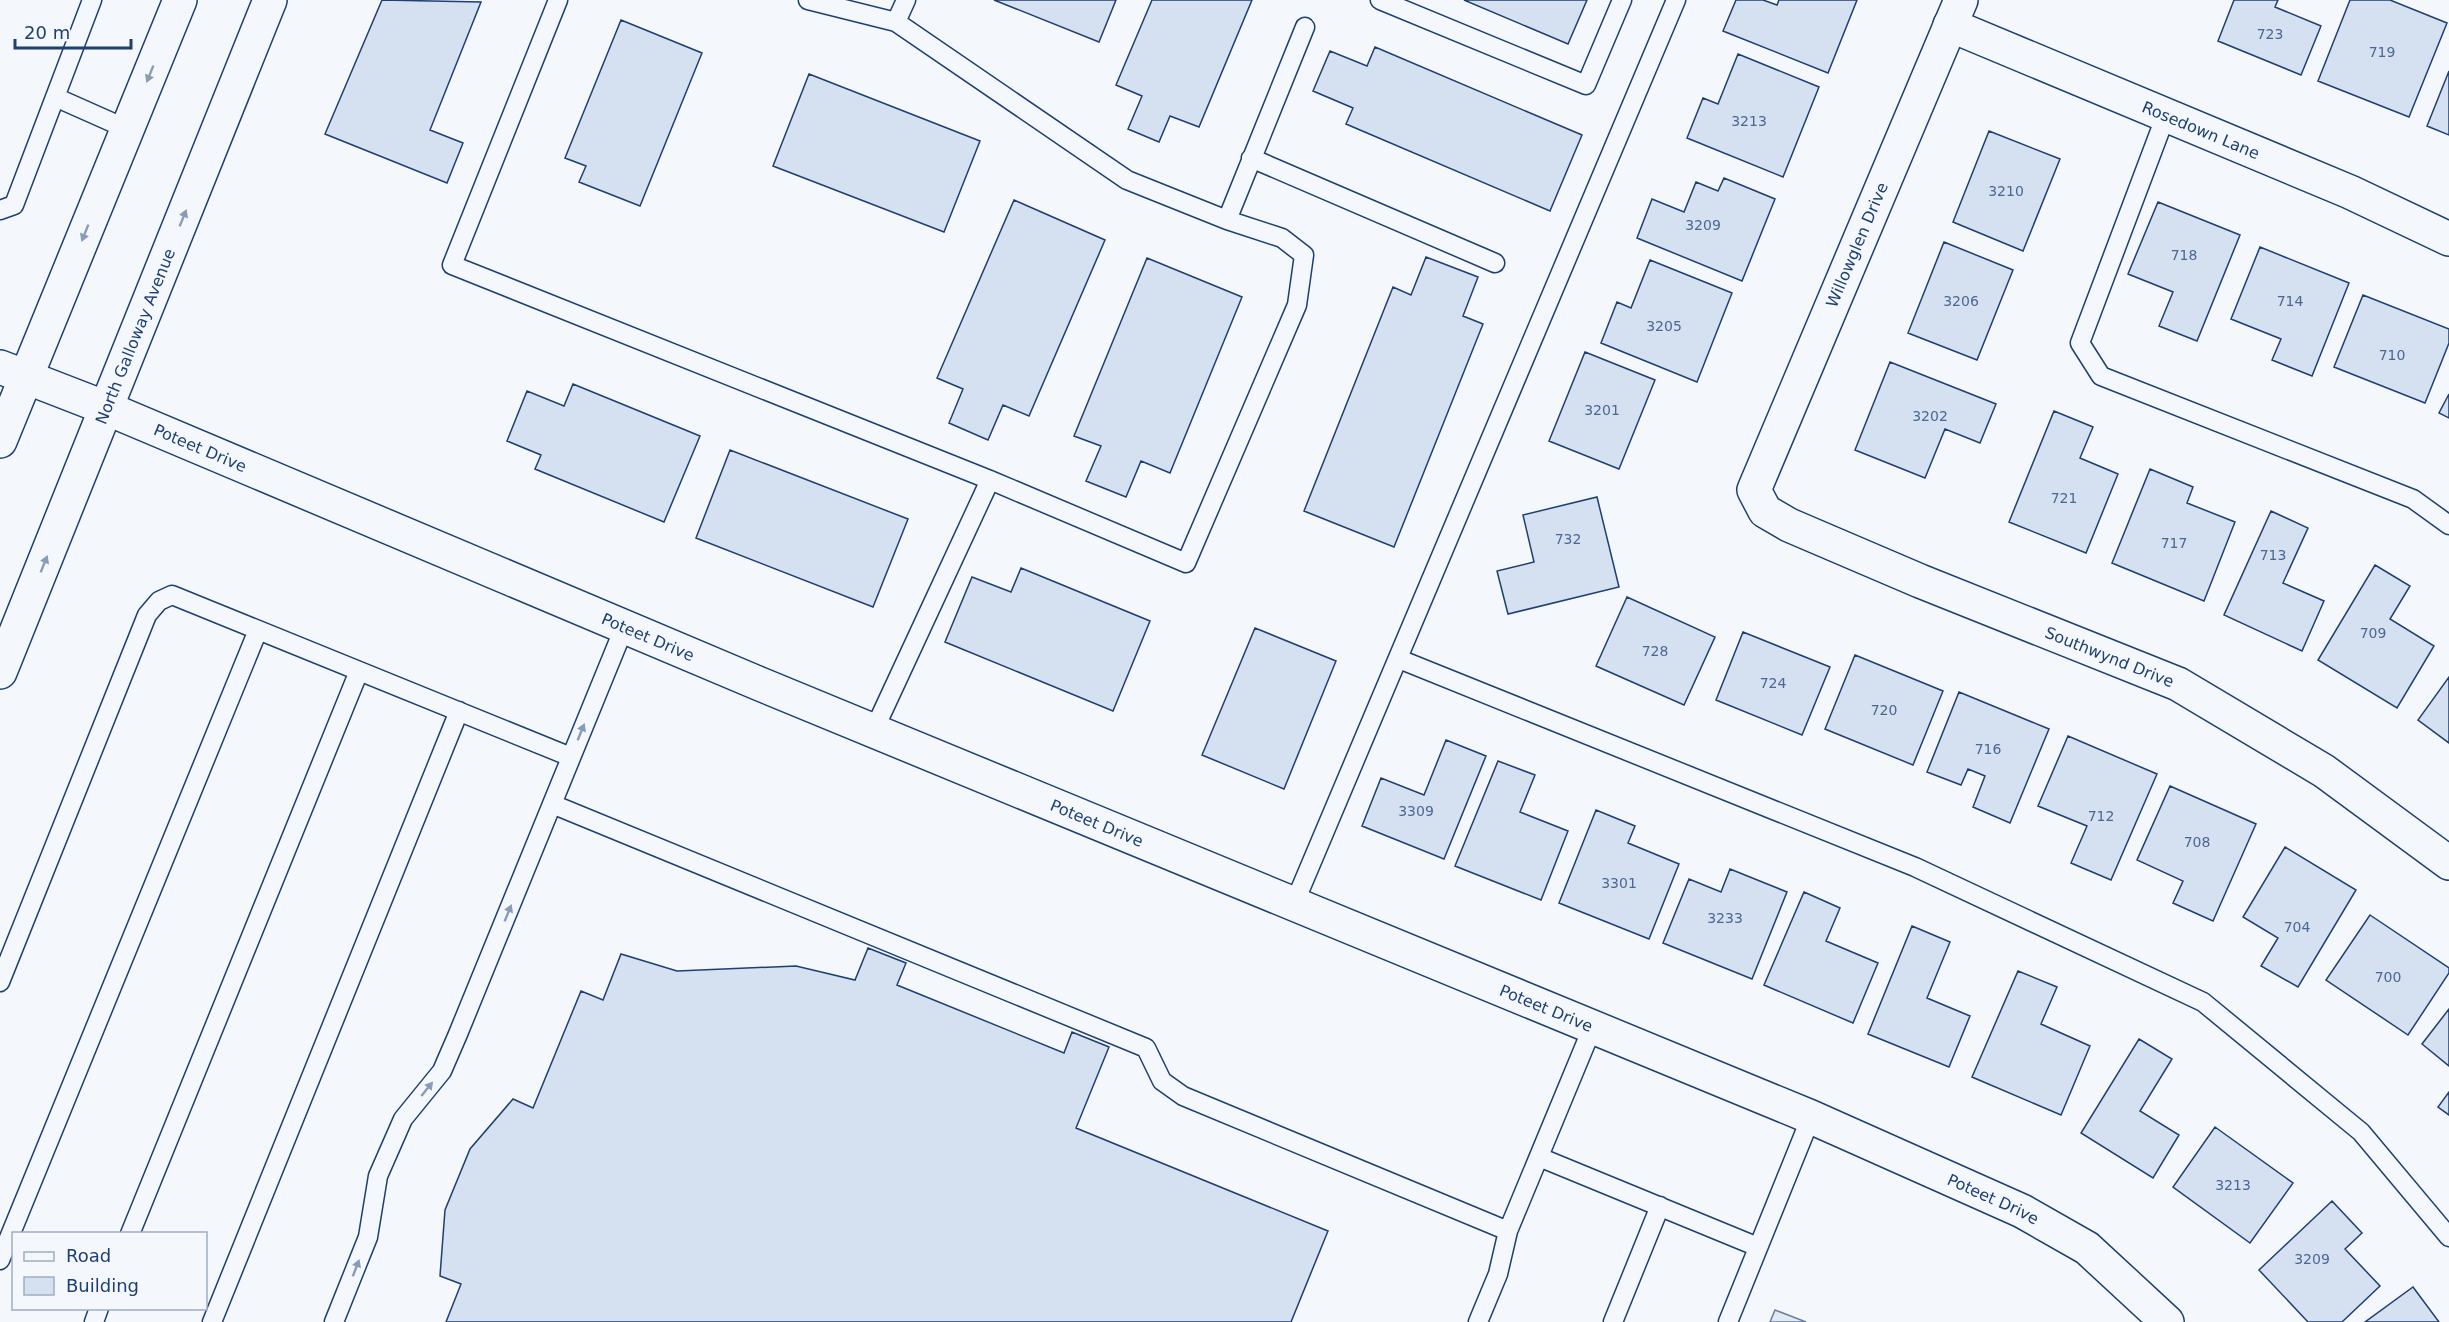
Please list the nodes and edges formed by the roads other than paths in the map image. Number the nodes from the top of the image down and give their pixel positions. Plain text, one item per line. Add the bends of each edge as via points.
1 (92, 0) edge
2 (180, 0) edge
3 (270, 0) edge
4 (558, 0) edge
5 (808, 0) edge
6 (906, 0) edge
7 (1380, 0) edge
8 (1622, 0) edge
9 (1676, 0) edge
10 (1955, 13) edge
11 (896, 22) junction
12 (1305, 27) dead end
13 (55, 97) junction
14 (2166, 115) junction
15 (127, 129) junction
16 (1251, 158) junction
17 (0, 210) edge
18 (1227, 220) junction
19 (2449, 239) edge
20 (1495, 263) dead end
21 (13, 372) edge
22 (106, 408) junction
23 (0, 441) edge
24 (990, 480) junction
25 (1754, 490) joint
26 (2449, 525) edge
27 (624, 628) junction
28 (258, 630) junction
29 (1399, 659) junction
30 (359, 671) junction
31 (0, 672) edge
32 (459, 711) junction
33 (874, 730) junction
34 (572, 757) junction
35 (552, 804) junction
36 (2449, 864) edge
37 (1294, 903) junction
38 (0, 982) edge
39 (1593, 1026) junction
40 (1811, 1117) junction
41 (1539, 1157) junction
42 (1660, 1206) junction
43 (1508, 1231) junction
44 (130, 1232) edge
45 (2449, 1237) edge
46 (1758, 1247) junction
47 (0, 1260) edge
48 (213, 1322) edge
49 (334, 1322) edge
50 (1478, 1322) edge
51 (1613, 1322) edge
52 (1728, 1322) edge
53 (2167, 1322) edge

1 - 13 lane
2 -> 15 street
22 -> 3 street, North Galloway Avenue
4 - 24 lane via 452,265
5 - 11 lane
6 - 11 lane
7 - 8 lane via 1586,85
9 - 29 lane
10 - 14 street, Rosedown Lane
10 - 25 street, Willowglen Drive
11 - 18 lane via 1127,180
12 - 16 lane
13 - 15 lane
13 - 17 lane via 14,205
14 - 19 street, Rosedown Lane via 2350,192
14 - 26 lane via 2080,343 2101,376 2412,499
15 -> 21 street
16 - 18 lane
16 - 20 lane
18 - 24 lane via 1282,238 1304,255 1297,305 1186,563
21 - 22 street, Poteet Drive
21 - 23 street
22 - 27 street, Poteet Drive
31 -> 22 street, North Galloway Avenue
24 - 33 lane
25 - 36 street, Southwynd Drive via 1765,511 1789,525 1920,582 2178,684 2324,771
27 - 33 street, Poteet Drive
34 -> 27 lane
28 - 30 lane
28 - 38 lane via 172,595 159,601 147,615
28 - 47 lane
29 - 37 lane
29 - 45 lane via 1915,867 2203,1002 2361,1132
30 - 32 lane
30 - 44 lane
32 - 34 lane
32 - 48 lane
33 - 37 street, Poteet Drive
34 - 35 lane
35 - 43 lane via 1146,1048 1162,1081 1182,1096
49 -> 35 lane via 368,1237 378,1176 403,1119 442,1071
37 - 39 street, Poteet Drive
39 - 40 street, Poteet Drive
39 - 41 lane
40 - 46 lane
40 - 53 street, Poteet Drive via 2022,1211 2060,1232 2087,1248
41 - 42 lane
41 - 43 lane
42 - 46 lane
42 - 51 lane
43 - 50 lane via 1498,1274
46 - 52 lane

